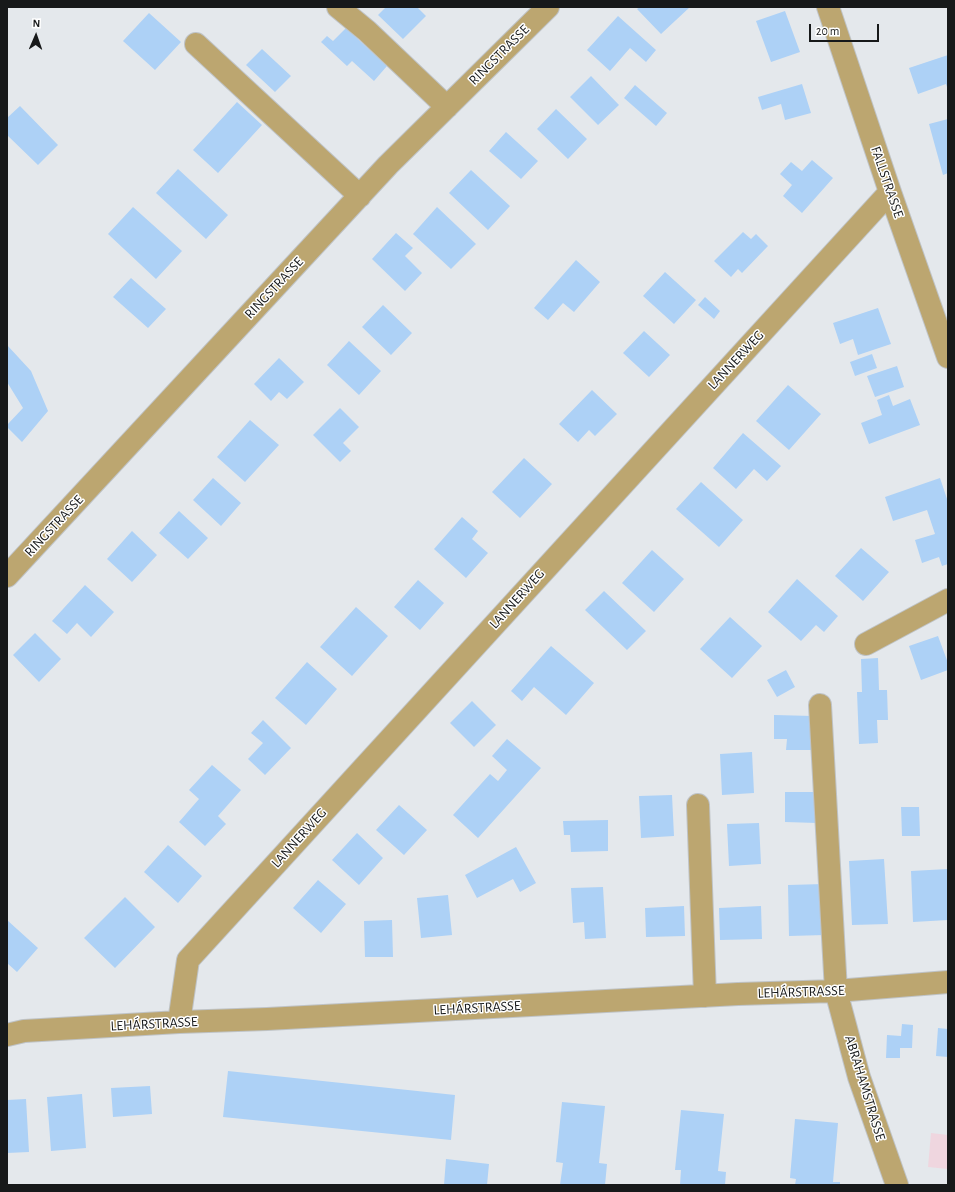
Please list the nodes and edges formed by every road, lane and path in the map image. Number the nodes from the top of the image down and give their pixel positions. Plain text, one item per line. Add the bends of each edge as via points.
1 (338, 7) edge
2 (548, 7) edge
3 (828, 7) edge
4 (196, 44) dead end
5 (447, 107) junction
6 (890, 192) junction
7 (360, 196) junction
8 (948, 357) edge
9 (7, 576) edge
10 (948, 600) edge
11 (866, 644) dead end
12 (820, 705) dead end
13 (698, 805) dead end
14 (948, 982) edge
15 (836, 990) junction
16 (706, 996) junction
17 (179, 1022) junction
18 (7, 1034) edge
19 (897, 1185) edge

1 - 5 street
2 - 5 street, RINGSTRASSE
3 - 6 street, FALLSTRASSE
4 - 7 street
5 - 7 street, RINGSTRASSE
6 - 8 street, FALLSTRASSE
6 - 17 street, LANNERWEG via 188,960
7 - 9 street, RINGSTRASSE
10 - 11 street
12 - 15 street, ABRAHAMSTRASSE
13 - 16 street
14 - 15 street, LEHÁRSTRASSE
15 - 16 street, LEHÁRSTRASSE
15 - 19 street, ABRAHAMSTRASSE via 859,1077
16 - 17 street, LEHÁRSTRASSE
17 - 18 street, LEHÁRSTRASSE

